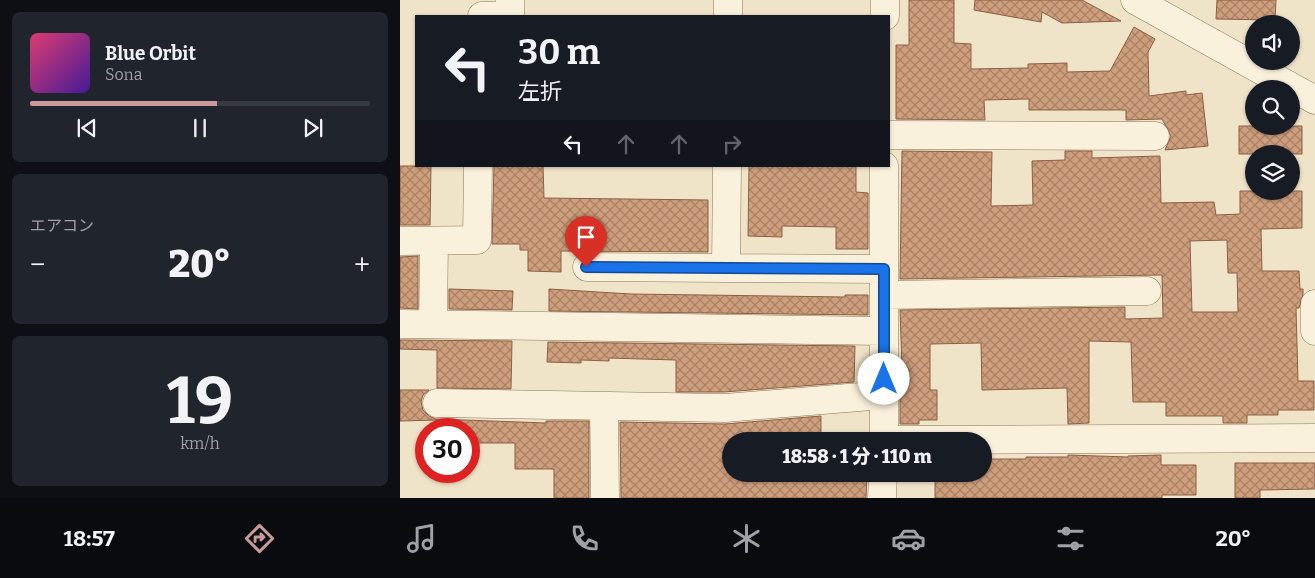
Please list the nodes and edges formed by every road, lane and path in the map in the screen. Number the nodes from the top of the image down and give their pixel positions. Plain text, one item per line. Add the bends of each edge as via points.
1 (510, 0) edge
2 (728, 0) edge
3 (885, 0) edge
4 (1135, 0) edge
5 (510, 15) edge
6 (728, 15) edge
7 (885, 15) edge
8 (1315, 100) edge
9 (890, 135) edge
10 (1155, 136) dead end
11 (478, 167) edge
12 (727, 167) edge
13 (884, 167) edge
14 (400, 241) edge
15 (434, 241) junction
16 (586, 267) dead end
17 (726, 268) junction
18 (884, 282) junction
19 (1147, 291) dead end
20 (1315, 304) edge
21 (400, 324) edge
22 (433, 324) junction
23 (884, 331) junction
24 (1315, 331) edge
25 (884, 395) junction
26 (437, 403) dead end
27 (604, 406) junction
28 (884, 432) edge
29 (1315, 438) edge
30 (992, 440) edge
31 (883, 482) edge
32 (605, 498) edge
33 (882, 498) edge

1 - 5 street
2 - 6 street
3 - 7 street
4 - 8 street
9 - 10 street
11 - 15 street via 477,240
12 - 17 street
13 - 18 street
14 - 15 street
15 - 22 street
16 - 17 street
17 - 18 street
18 - 19 street
18 - 23 street
20 - 24 street
21 - 22 street
22 - 23 street
23 - 25 street
25 - 27 street via 725,408
25 - 28 street
26 - 27 street
27 - 32 street
29 - 30 street
31 - 33 street

